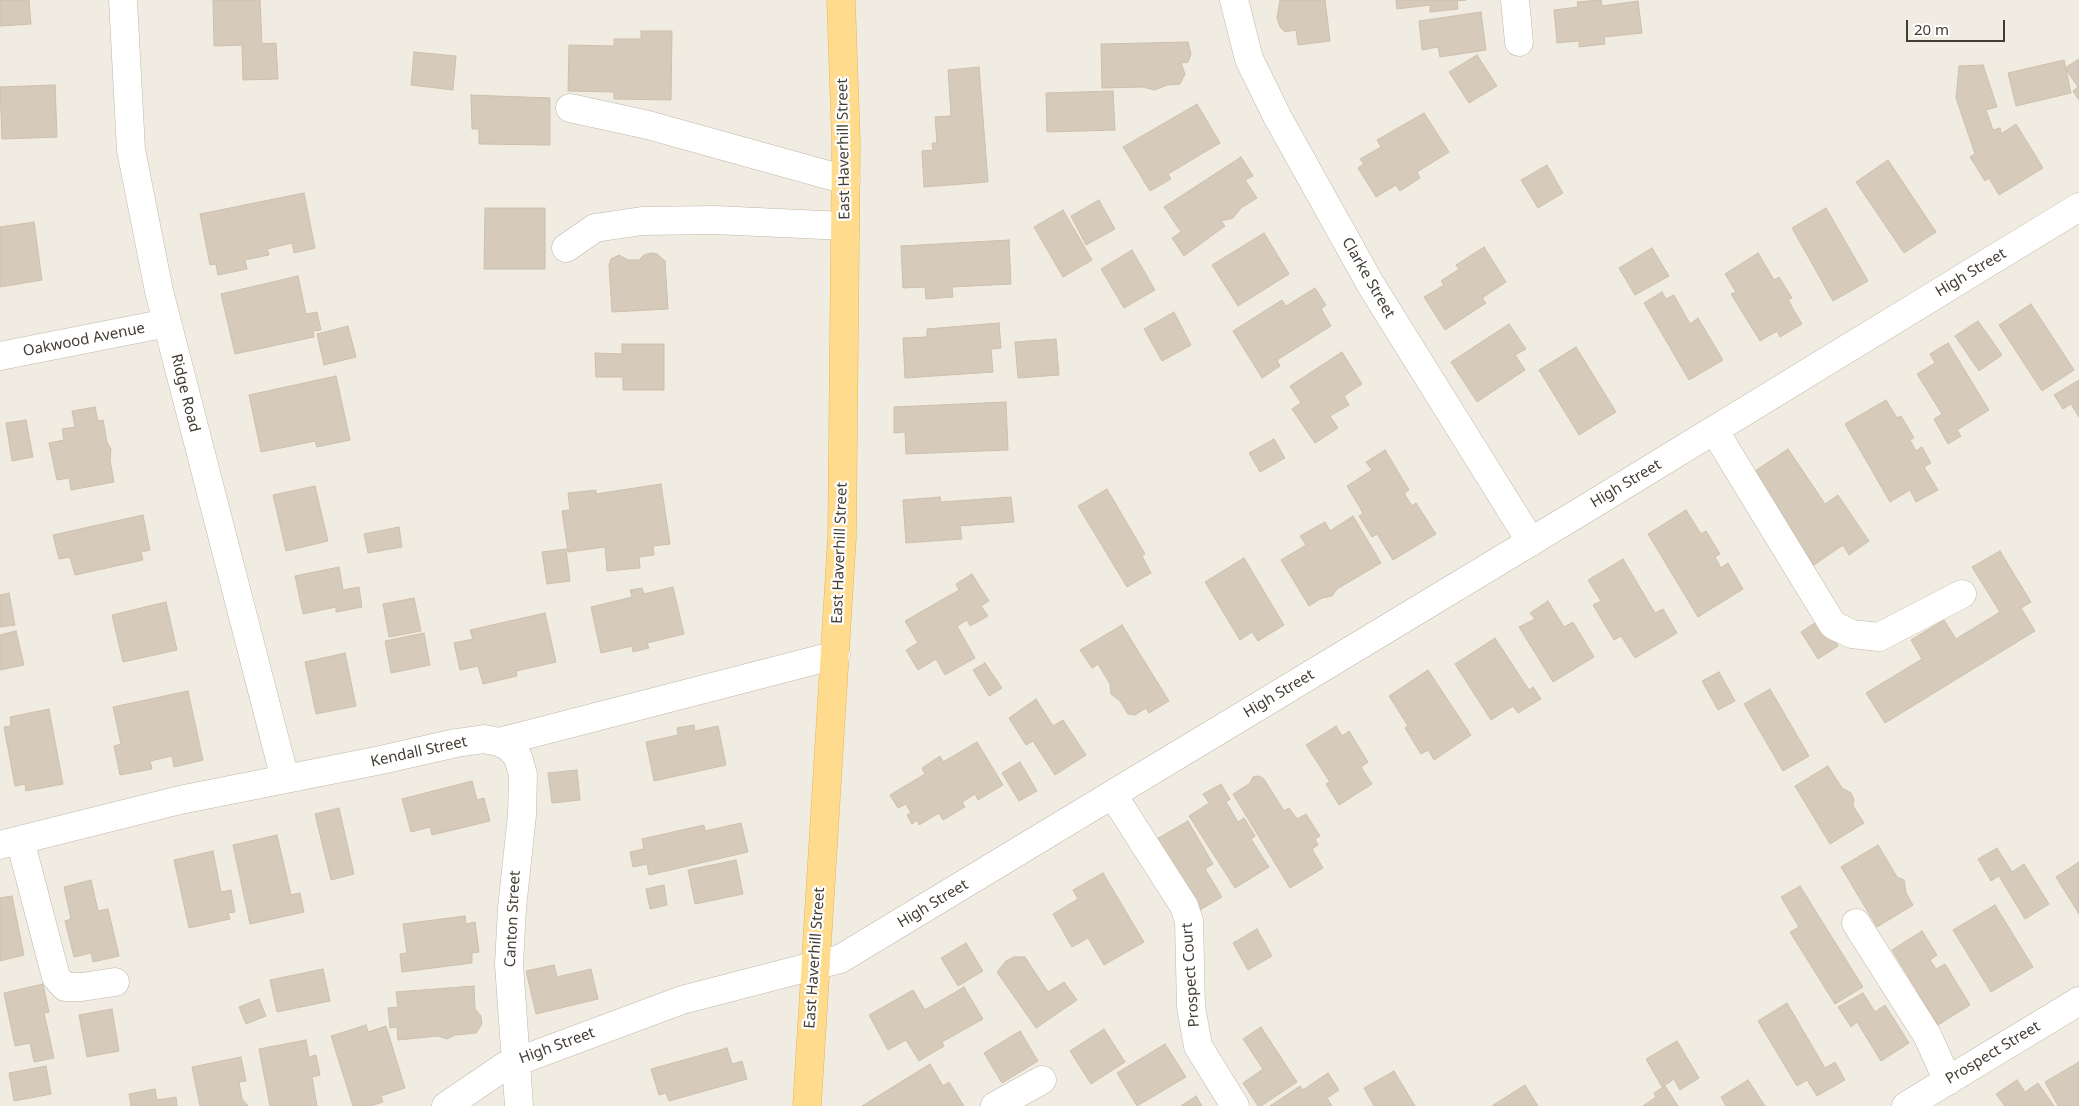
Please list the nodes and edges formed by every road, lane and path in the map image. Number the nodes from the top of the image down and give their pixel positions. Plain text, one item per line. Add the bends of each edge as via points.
1 (123, 0) edge
2 (840, 0) edge
3 (1234, 0) edge
4 (1515, 0) edge
5 (1519, 42) dead end
6 (570, 108) dead end
7 (846, 180) junction
8 (2079, 207) edge
9 (846, 226) junction
10 (566, 248) dead end
11 (168, 324) junction
12 (0, 356) edge
13 (1714, 430) junction
14 (1530, 542) junction
15 (1962, 594) dead end
16 (836, 656) junction
17 (499, 742) junction
18 (285, 779) junction
19 (1113, 794) junction
20 (10, 842) edge
21 (1856, 923) dead end
22 (814, 966) junction
23 (115, 982) dead end
24 (2079, 1001) edge
25 (516, 1062) junction
26 (1042, 1080) dead end
27 (1948, 1081) junction
28 (446, 1106) edge
29 (518, 1106) edge
30 (807, 1106) edge
31 (995, 1106) edge
32 (1235, 1106) edge
33 (1906, 1106) edge

1 - 11 street, Ridge Road via 131,150 158,290
2 - 7 main road, East Haverhill Street
3 - 14 street, Clarke Street via 1249,60 1278,118 1371,285
4 - 5 street
6 - 7 street via 648,125
7 - 9 main road, East Haverhill Street
8 - 13 street, High Street
9 - 10 street via 714,220 642,221 595,228
9 - 16 main road, East Haverhill Street via 842,538
11 - 12 street, Oakwood Avenue
11 - 18 street, Ridge Road
13 - 14 street, High Street
13 - 15 street via 1832,625 1852,634 1879,637
14 - 19 street, High Street
16 - 17 street, Kendall Street
16 - 22 main road, East Haverhill Street
17 - 18 street, Kendall Street via 456,743
17 - 25 street, Canton Street via 518,757 523,776 509,964
18 - 20 street, Kendall Street via 180,800
19 - 22 street, High Street via 840,959
19 - 32 street, Prospect Court via 1184,906 1189,921 1191,1007 1198,1046
20 - 23 street via 56,977 65,987
21 - 27 street via 1927,1035
22 - 25 street, High Street via 682,1000
22 - 30 main road, East Haverhill Street
24 - 27 street, Prospect Street
25 - 28 street, High Street
25 - 29 street, Canton Street
26 - 31 street
27 - 33 street, Prospect Street

